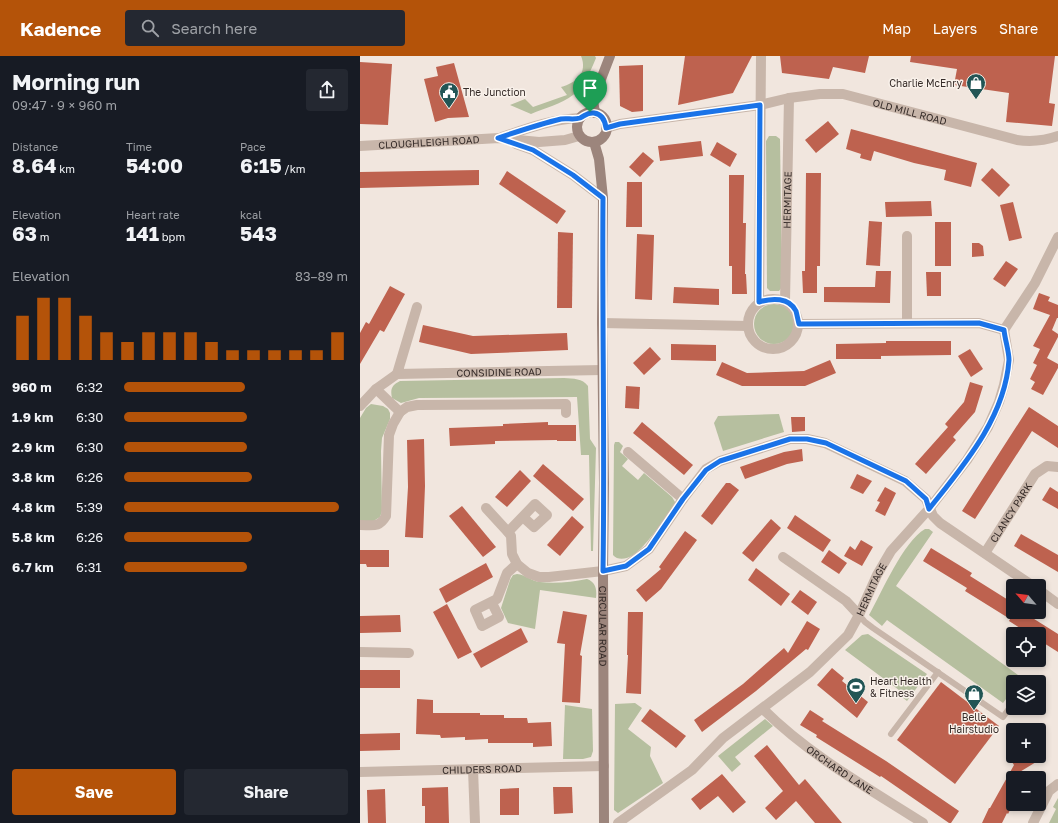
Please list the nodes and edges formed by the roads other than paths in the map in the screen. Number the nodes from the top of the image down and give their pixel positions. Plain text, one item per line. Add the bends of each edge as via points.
1 (610, 56) edge
2 (761, 56) edge
3 (788, 98) junction
4 (760, 105) junction
5 (595, 113) junction
6 (580, 118) junction
7 (606, 128) junction
8 (579, 136) junction
9 (1058, 136) edge
10 (498, 138) junction
11 (594, 142) junction
12 (360, 146) edge
13 (603, 198) junction
14 (906, 236) dead end
15 (1058, 237) edge
16 (785, 301) junction
17 (759, 302) junction
18 (417, 307) dead end
19 (602, 323) junction
20 (907, 323) junction
21 (799, 324) junction
22 (748, 326) junction
23 (1004, 330) junction
24 (602, 370) junction
25 (397, 374) junction
26 (376, 389) junction
27 (360, 406) edge
28 (400, 412) junction
29 (566, 413) dead end
30 (628, 452) dead end
31 (1058, 467) edge
32 (683, 499) junction
33 (486, 508) dead end
34 (929, 509) junction
35 (523, 517) dead end
36 (360, 525) edge
37 (508, 532) junction
38 (985, 553) junction
39 (783, 558) dead end
40 (517, 564) junction
41 (603, 571) junction
42 (1023, 579) edge
43 (1046, 595) edge
44 (492, 603) dead end
45 (1058, 604) edge
46 (859, 615) junction
47 (360, 652) edge
48 (409, 653) dead end
49 (938, 672) junction
50 (763, 709) junction
51 (1006, 713) edge
52 (891, 734) dead end
53 (604, 766) junction
54 (473, 769) junction
55 (360, 772) edge
56 (1058, 784) edge
57 (475, 823) edge
58 (604, 823) edge
59 (618, 823) edge
60 (923, 823) edge
61 (1033, 823) edge

1 - 5 main road via 593,100
2 - 4 street
3 - 4 street, OLD MILL ROAD
3 - 9 street, OLD MILL ROAD via 843,94 1017,140 1031,142
3 - 16 street, HERMITAGE
4 - 7 street, OLD MILL ROAD
4 - 17 street
5 - 6 main road via 584,114
5 - 7 main road via 605,121
6 - 8 main road via 577,127
6 - 10 street, CLOUGHLEIGH ROAD via 533,126
7 - 11 main road via 605,134
8 - 10 street, CLOUGHLEIGH ROAD via 539,142
8 - 11 main road via 586,141
10 - 12 street, CLOUGHLEIGH ROAD
10 - 13 street, CLOUGHLEIGH ROAD via 533,150 573,175
11 - 13 main road, CIRCULAR ROAD via 599,159
13 - 19 main road, CIRCULAR ROAD
14 - 20 street
15 - 23 street via 1035,283
16 - 17 street via 769,298
16 - 21 street via 796,312
17 - 22 street via 749,316
18 - 25 street
19 - 22 street
19 - 24 main road, CIRCULAR ROAD
20 - 21 street
20 - 23 street via 979,323
21 - 22 street via 790,343 775,350 757,342
23 - 34 street, HERMITAGE via 1009,360 999,402 988,427 967,460
24 - 25 street, CONSIDINE ROAD
24 - 41 main road, CIRCULAR ROAD
25 - 26 street
26 - 27 street
26 - 28 street
28 - 29 street via 417,404 566,404
28 - 36 street via 389,434 386,516 378,525
30 - 32 street
31 - 38 street, CLANCY PARK via 1047,466 1035,474
32 - 34 street via 706,470 720,461 790,439 807,439 826,443 906,481 926,499
32 - 41 street via 649,549 626,566
33 - 37 street
34 - 38 street, CLANCY PARK via 940,523
34 - 46 street, HERMITAGE via 891,551
35 - 37 street
37 - 40 street via 511,536 512,554
38 - 42 street, CLANCY PARK
39 - 46 street, HERMITAGE via 846,601
40 - 41 street via 528,573 539,577
40 - 44 street via 507,573 497,599
41 - 53 main road, CIRCULAR ROAD
43 - 45 street
46 - 49 lane via 872,628
46 - 50 street via 848,635 815,667
47 - 48 street
49 - 51 lane via 1003,717
49 - 52 lane
50 - 59 street via 723,738 692,770
50 - 60 street, ORCHARD LANE via 782,728 842,772
53 - 54 street, CHILDERS ROAD
53 - 58 main road, CIRCULAR ROAD
54 - 55 street, CHILDERS ROAD
54 - 57 street
56 - 61 street via 1049,792

